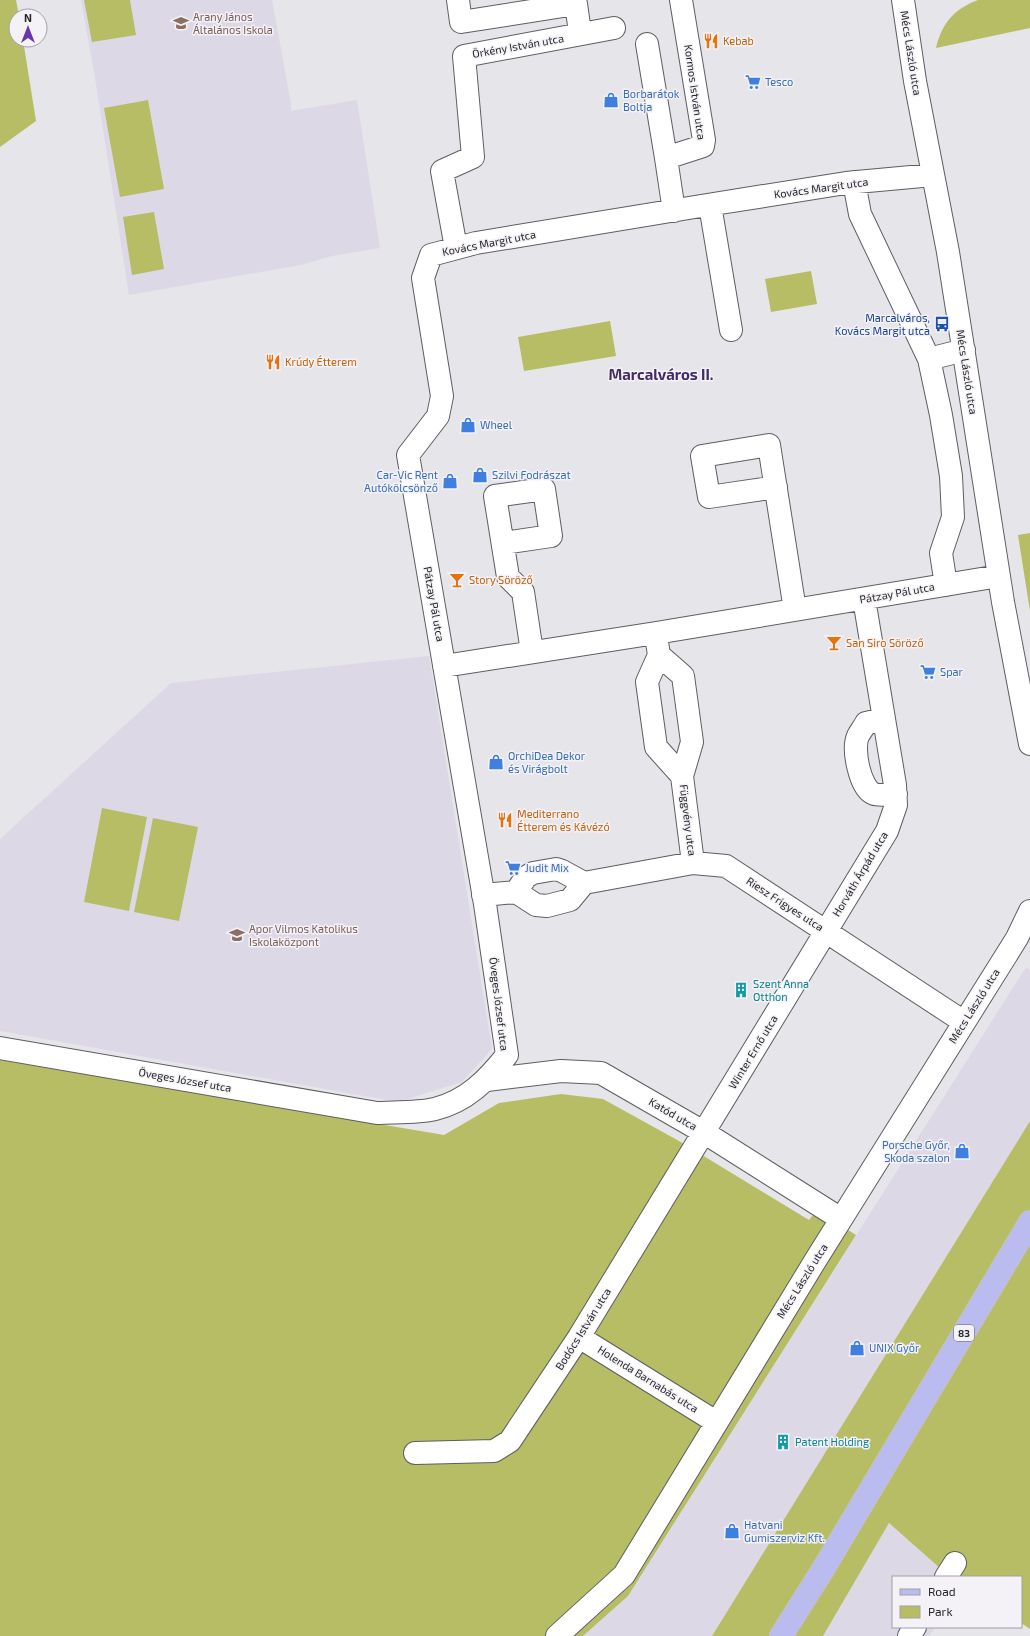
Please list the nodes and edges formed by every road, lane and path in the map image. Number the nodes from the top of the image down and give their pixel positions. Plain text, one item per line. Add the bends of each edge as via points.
1 (458, 0) edge
2 (681, 0) edge
3 (903, 0) edge
4 (579, 25) dead end
5 (614, 28) dead end
6 (648, 44) dead end
7 (666, 158) junction
8 (933, 175) junction
9 (854, 182) junction
10 (710, 205) junction
11 (674, 210) junction
12 (456, 248) junction
13 (731, 330) dead end
14 (964, 350) junction
15 (929, 359) junction
16 (408, 455) joint
17 (776, 487) dead end
18 (502, 543) dead end
19 (999, 576) junction
20 (946, 584) junction
21 (864, 599) junction
22 (795, 610) junction
23 (656, 633) junction
24 (532, 652) junction
25 (659, 656) junction
26 (444, 666) junction
27 (884, 719) junction
28 (1030, 744) edge
29 (682, 776) junction
30 (896, 794) junction
31 (693, 863) junction
32 (584, 882) junction
33 (516, 892) junction
34 (483, 895) junction
35 (1030, 911) edge
36 (826, 930) junction
37 (964, 1022) junction
38 (0, 1048) edge
39 (487, 1080) junction
40 (705, 1133) junction
41 (841, 1219) junction
42 (1030, 1222) edge
43 (579, 1337) junction
44 (716, 1422) junction
45 (415, 1453) dead end
46 (557, 1636) edge
47 (781, 1636) edge

1 - 4 street via 461,22 576,4
2 - 7 street, Kormos István utca via 704,140 703,146
3 - 8 street, Mécs László utca
5 - 12 street, Örkény István utca via 464,56 473,157 442,171
6 - 7 street
7 - 11 street
8 - 9 street, Kovács Margit utca
8 - 14 street, Mécs László utca
9 - 10 street, Kovács Margit utca
9 - 15 street via 862,218
10 - 11 street, Kovács Margit utca
10 - 13 street
11 - 12 street, Kovács Margit utca
12 - 16 street, Kovács Margit utca via 431,254 422,278 442,396 438,416
14 - 15 street
14 - 19 street, Mécs László utca
15 - 20 street via 951,476 953,517 941,553
16 - 26 street, Pátzay Pál utca
17 - 22 street
18 - 24 street via 508,576 523,592
19 - 20 street, Pátzay Pál utca
19 - 28 street, Mécs László utca
20 - 21 street, Pátzay Pál utca
21 - 22 street, Pátzay Pál utca
21 - 27 street, Horváth Árpád utca
22 - 23 street, Pátzay Pál utca
23 - 24 street, Pátzay Pál utca
23 - 25 street
24 - 26 street, Pátzay Pál utca
25 - 29 street, Függvény utca via 647,682 656,747
25 - 29 street, Függvény utca via 683,676 692,742
26 - 34 street, Öveges József utca
27 - 30 street, Horváth Árpád utca
27 - 30 street via 866,723 857,737 856,752 862,780 868,790 875,794
29 - 31 street, Függvény utca
30 - 36 street, Horváth Árpád utca via 896,805 887,831
31 - 32 street, Riesz Frigyes utca
31 - 36 street, Riesz Frigyes utca via 726,866
32 - 33 street via 562,870 532,872 526,876
32 - 33 street via 570,900 547,906 536,905
33 - 34 street
34 - 39 street, Öveges József utca via 507,1055
35 - 37 street, Mécs László utca via 1017,938
36 - 37 street, Riesz Frigyes utca
36 - 40 street, Winter Ernő utca
37 - 41 street, Mécs László utca
38 - 39 street, Öveges József utca via 377,1113 435,1109 467,1096
39 - 40 street, Katód utca via 561,1071 601,1073
40 - 41 street, Katód utca
40 - 43 street, Bodócs István utca
41 - 44 street, Mécs László utca
42 - 47 main road, 83
43 - 44 street, Holenda Barnabás utca
43 - 45 street, Bodócs István utca via 510,1441 494,1451
44 - 46 street, Mécs László utca via 624,1575

